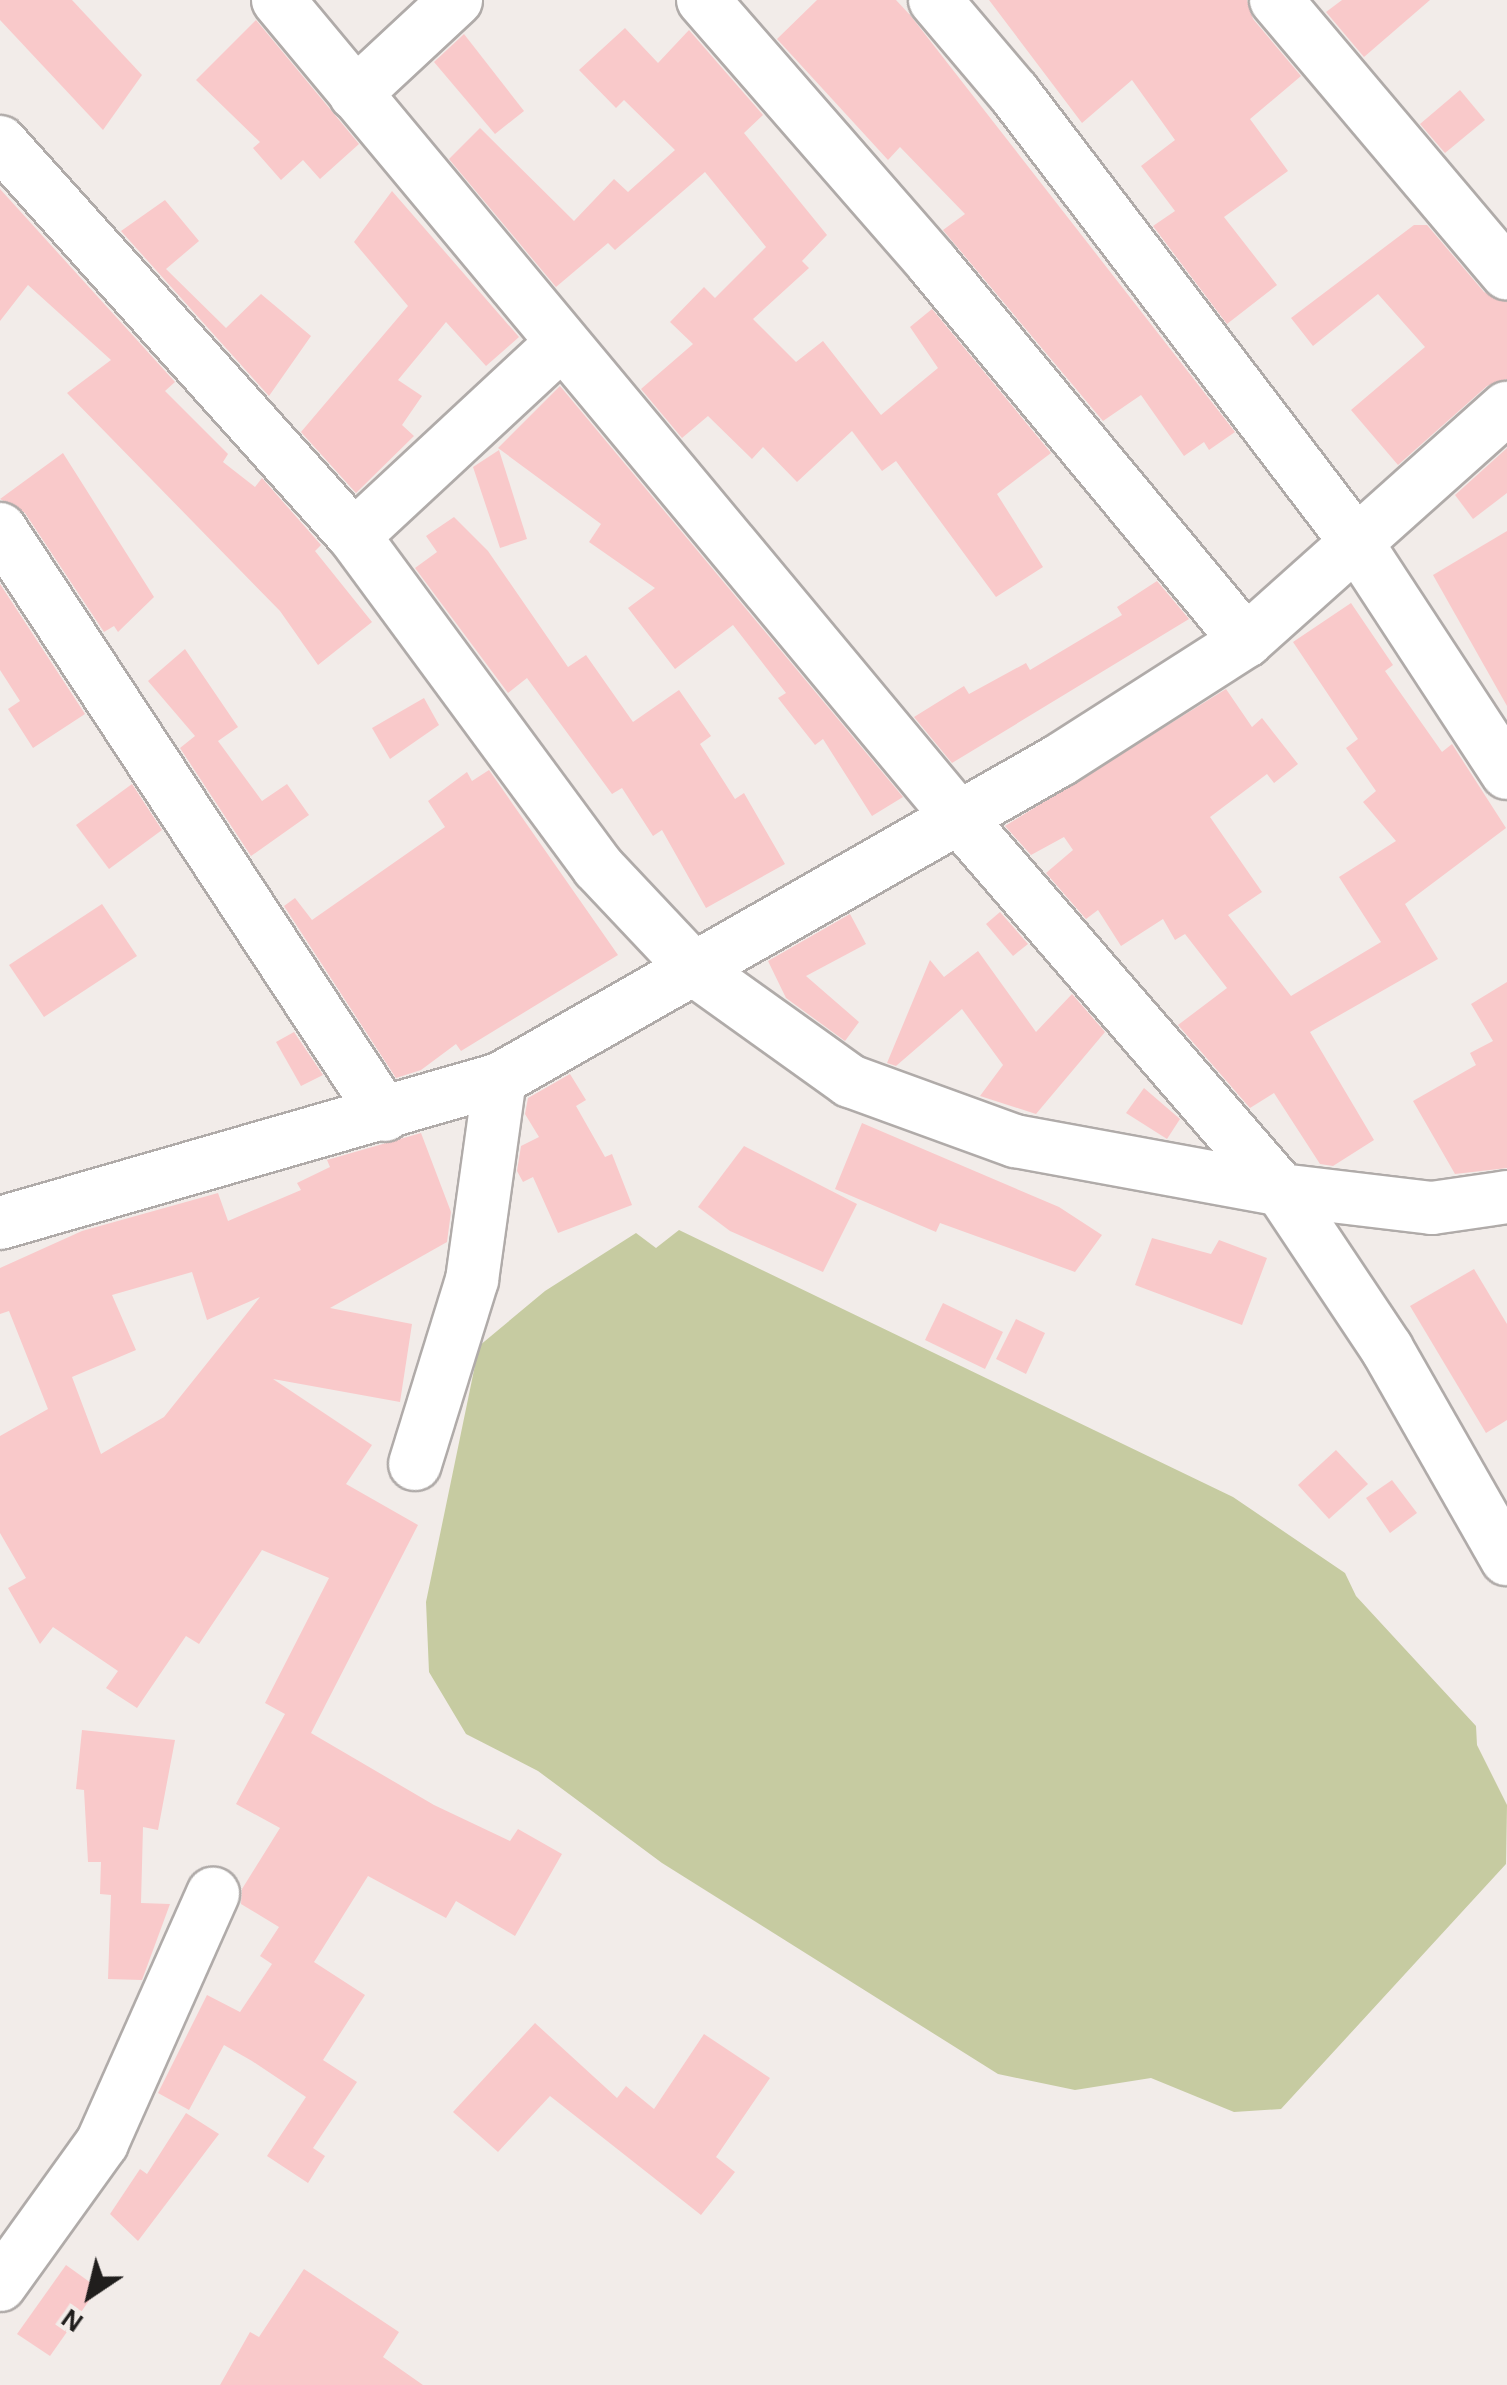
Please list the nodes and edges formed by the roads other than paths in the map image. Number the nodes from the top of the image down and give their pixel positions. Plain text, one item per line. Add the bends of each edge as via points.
1 (278, 0) edge
2 (456, 0) edge
3 (702, 0) edge
4 (935, 0) edge
5 (1276, 0) edge
6 (355, 94) junction
7 (0, 142) edge
8 (1507, 273) edge
9 (562, 344) junction
10 (1507, 408) edge
11 (0, 530) edge
12 (354, 536) junction
13 (1356, 542) junction
14 (1246, 640) junction
15 (1507, 773) edge
16 (960, 818) junction
17 (695, 970) junction
18 (500, 1079) junction
19 (385, 1115) junction
20 (1281, 1190) junction
21 (1507, 1197) edge
22 (0, 1223) edge
23 (415, 1464) dead end
24 (1507, 1559) edge
25 (213, 1894) dead end
26 (0, 2286) edge

1 - 6 street
2 - 6 street
3 - 14 street via 934,264
4 - 13 street via 1014,93
5 - 8 street
6 - 9 street
7 - 12 street
9 - 12 street
9 - 16 street
10 - 13 street
11 - 19 street
12 - 17 street via 598,867
13 - 14 street
13 - 15 street
14 - 16 street
16 - 17 street
16 - 20 street
17 - 18 street
17 - 20 street via 850,1081 1016,1141
18 - 19 street
18 - 23 street via 472,1280
19 - 22 street
20 - 21 street via 1432,1208
20 - 24 street via 1387,1349
25 - 26 street via 102,2142

